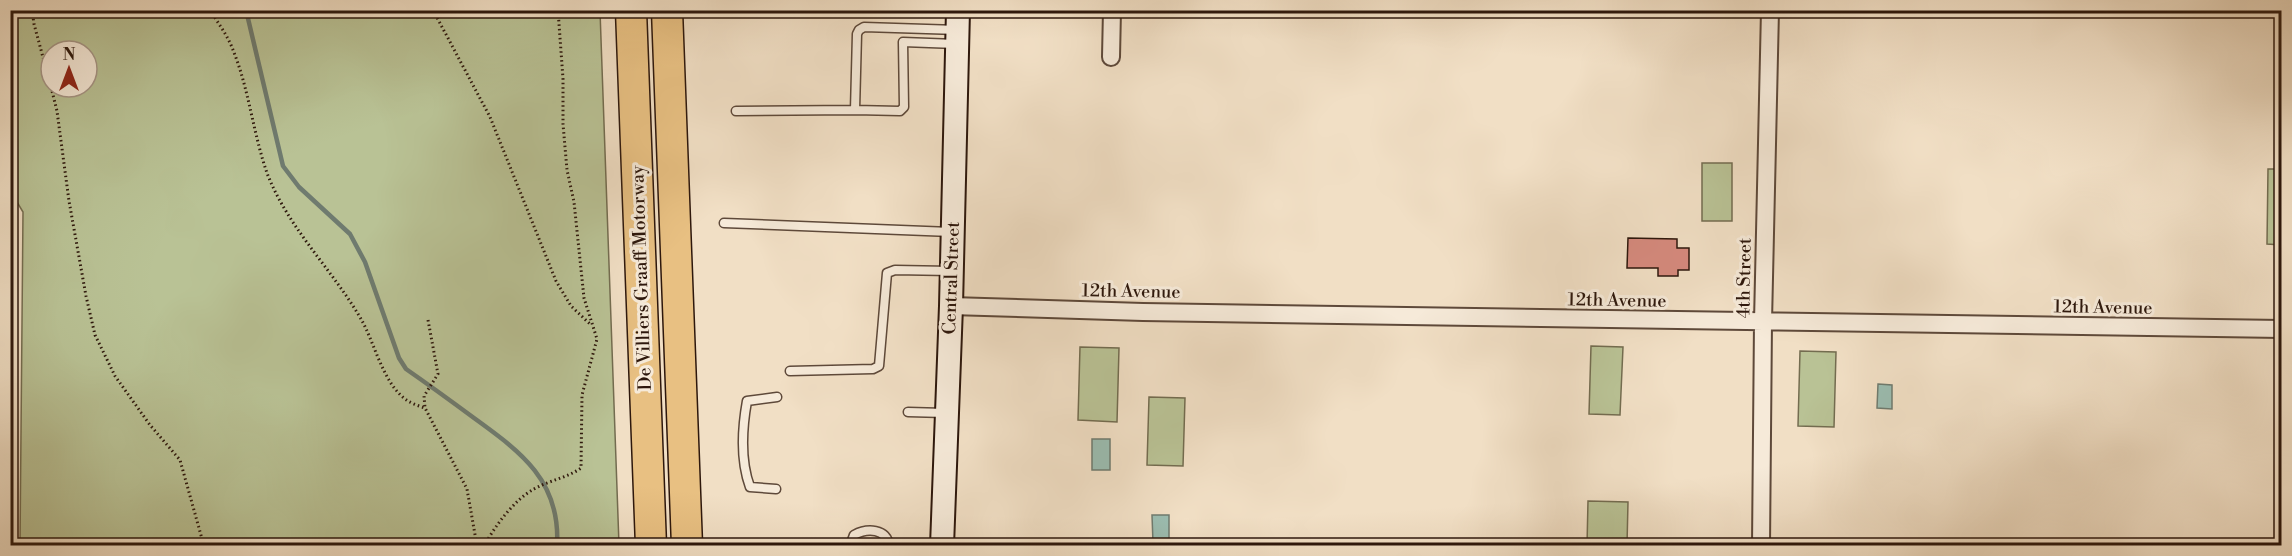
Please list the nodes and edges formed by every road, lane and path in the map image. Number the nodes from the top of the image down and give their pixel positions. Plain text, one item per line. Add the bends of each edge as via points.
1 (210, 10) edge
2 (433, 10) edge
3 (558, 10) edge
4 (631, 10) edge
5 (667, 10) edge
6 (1112, 10) edge
7 (1770, 10) edge
8 (32, 11) edge
9 (903, 27) junction
10 (958, 28) edge
11 (39, 39) edge
12 (903, 42) junction
13 (1111, 57) dead end
14 (54, 99) edge
15 (855, 110) junction
16 (736, 111) dead end
17 (724, 223) dead end
18 (953, 232) junction
19 (952, 271) junction
20 (951, 306) junction
21 (428, 320) dead end
22 (1763, 322) junction
23 (592, 326) junction
24 (2282, 329) edge
25 (790, 371) dead end
26 (777, 397) dead end
27 (424, 408) junction
28 (908, 412) dead end
29 (946, 413) junction
30 (776, 489) dead end
31 (204, 546) edge
32 (477, 546) edge
33 (484, 546) edge
34 (651, 546) edge
35 (687, 546) edge
36 (850, 546) edge
37 (890, 546) edge
38 (942, 546) edge
39 (1761, 546) edge

1 - 27 path via 233,49 268,174 279,196 302,237 346,294 396,390 407,401
2 - 23 path via 490,117 556,281 571,306
3 - 23 path via 567,170 584,298
4 - 34 highway, De Villiers Graaff Motorway
5 - 35 highway
6 - 13 street
7 - 22 street, 4th Street
8 - 11 path
9 - 10 lane
9 - 12 lane
9 - 15 lane via 859,30
10 - 12 lane
10 - 18 main road, Central Street
12 - 15 lane via 904,107 900,111
14 - 31 path via 95,334 115,376 180,460
15 - 16 lane
17 - 18 lane
18 - 19 main road, Central Street
19 - 20 main road, Central Street
19 - 25 lane via 886,273 879,366
20 - 22 street, 12th Avenue
20 - 29 main road, Central Street
21 - 27 path via 438,374 424,396
22 - 24 street, 12th Avenue
22 - 39 street, 4th Street
23 - 33 path via 597,339 582,394 581,468 534,488
26 - 30 lane via 747,402 744,443 750,487
27 - 32 path via 467,489
28 - 29 lane
29 - 38 main road, Central Street
36 - 37 lane via 854,535 873,530 889,539

